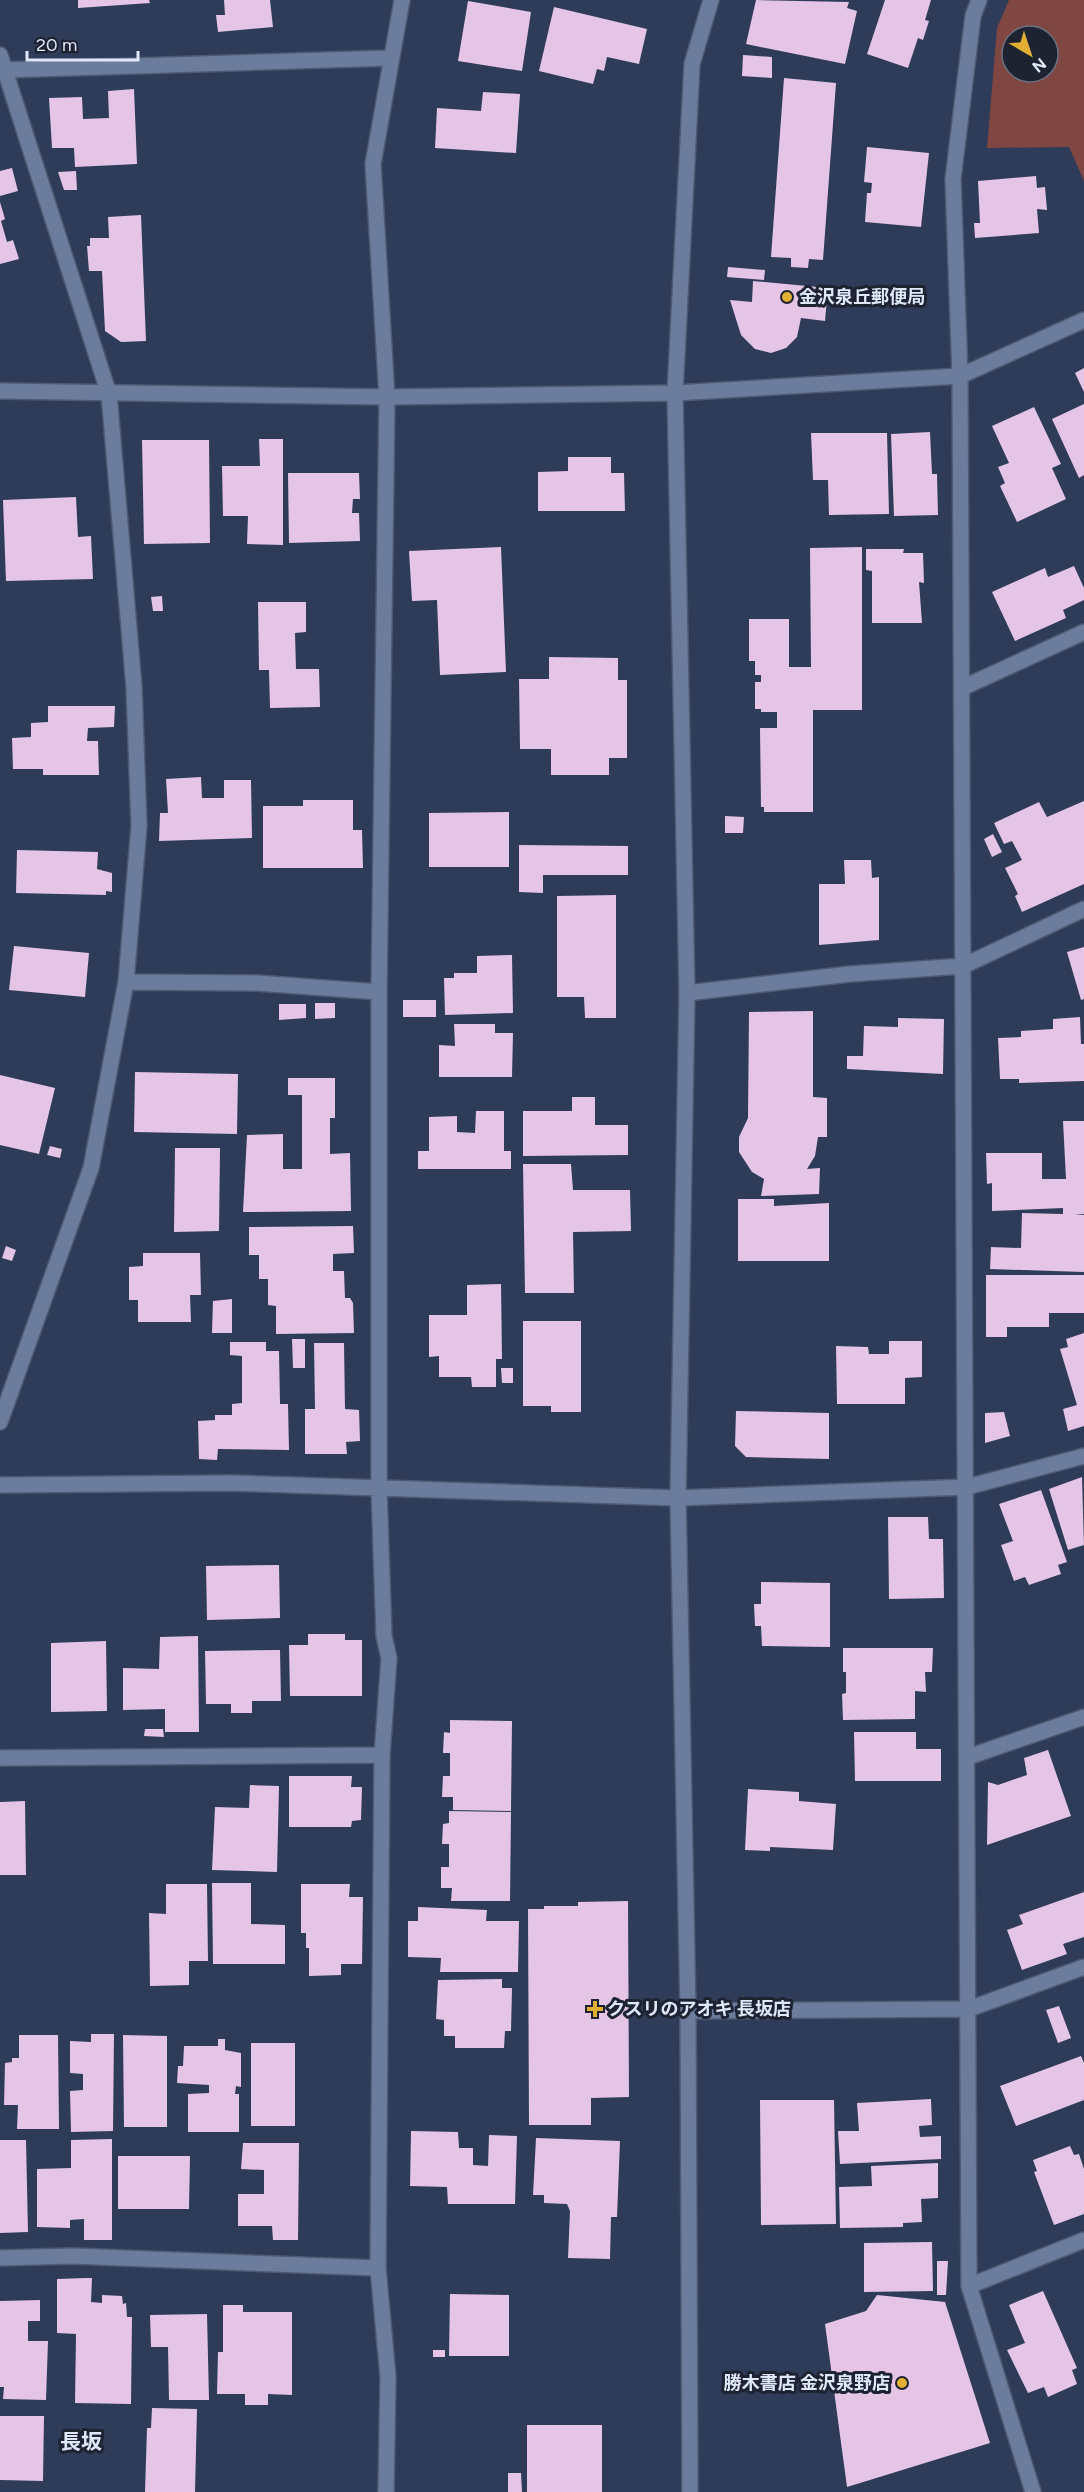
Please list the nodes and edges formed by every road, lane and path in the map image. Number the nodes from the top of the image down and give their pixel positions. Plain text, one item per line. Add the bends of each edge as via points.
1 (402, 0) edge
2 (711, 0) edge
3 (979, 0) edge
4 (390, 58) junction
5 (2, 62) edge
6 (1084, 320) edge
7 (960, 376) junction
8 (0, 392) edge
9 (109, 393) junction
10 (675, 393) junction
11 (387, 397) junction
12 (1084, 632) edge
13 (962, 688) junction
14 (1084, 909) edge
15 (963, 966) junction
16 (126, 982) junction
17 (379, 992) junction
18 (687, 993) junction
19 (0, 1422) edge
20 (1084, 1456) edge
21 (0, 1485) edge
22 (967, 1487) junction
23 (379, 1489) junction
24 (678, 1498) junction
25 (1084, 1717) edge
26 (382, 1755) junction
27 (968, 1757) junction
28 (0, 1758) edge
29 (1084, 1967) edge
30 (969, 2009) junction
31 (688, 2011) junction
32 (1084, 2240) edge
33 (0, 2258) edge
34 (378, 2268) junction
35 (969, 2286) junction
36 (386, 2492) edge
37 (690, 2492) edge
38 (1033, 2492) edge

1 - 4 street
2 - 10 street via 692,64
3 - 7 street via 973,16 954,179
4 - 5 street
4 - 11 street via 373,164
5 - 9 street
6 - 7 street
7 - 10 street
7 - 13 street
8 - 9 street
9 - 11 street
9 - 16 street via 134,687 139,826
10 - 11 street
10 - 18 street
11 - 17 street
12 - 13 street
13 - 15 street
14 - 15 street
15 - 18 street via 850,974
15 - 22 street
16 - 17 street via 257,983
16 - 19 street via 91,1168
17 - 23 street
18 - 24 street
20 - 22 street
21 - 23 street via 230,1483
22 - 24 street
22 - 27 street
23 - 24 street
23 - 26 street via 384,1636 389,1658
24 - 31 street
25 - 27 street
26 - 28 street
26 - 34 street
27 - 30 street
29 - 30 street
30 - 31 street
30 - 35 street
31 - 37 street
32 - 35 street
33 - 34 street via 72,2256
34 - 36 street via 388,2377
35 - 38 street

